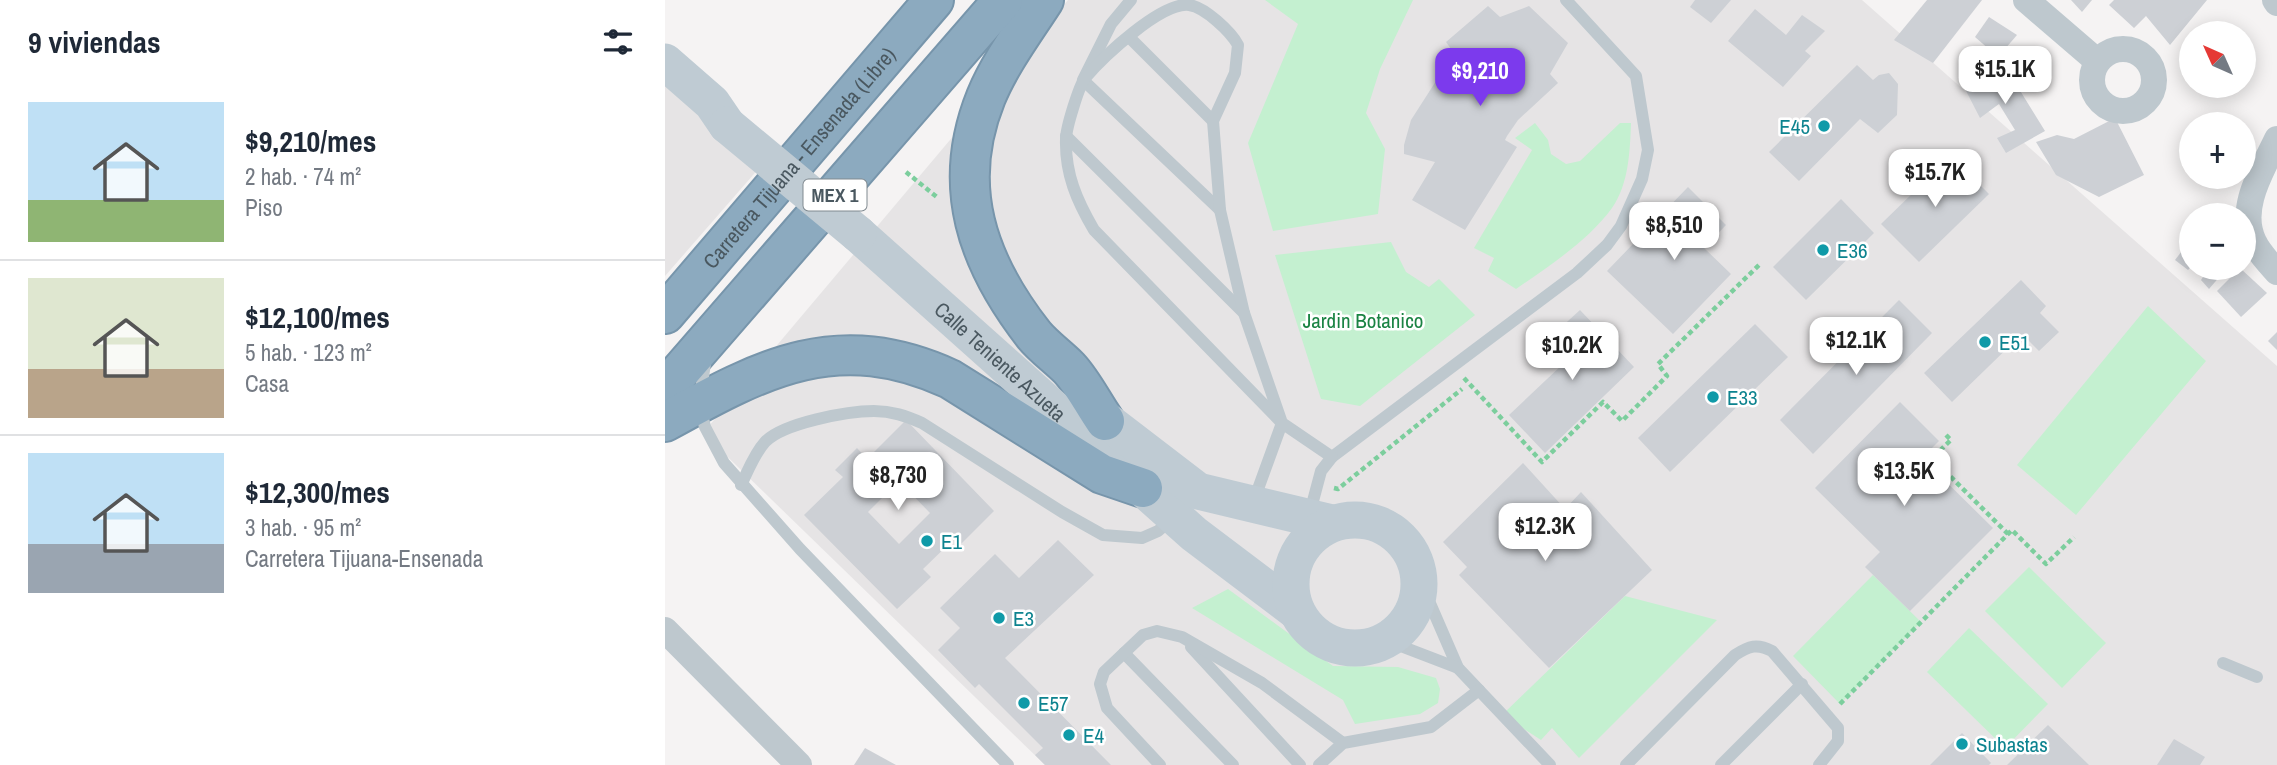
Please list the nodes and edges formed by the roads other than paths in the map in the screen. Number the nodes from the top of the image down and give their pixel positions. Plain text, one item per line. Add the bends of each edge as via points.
1 (934, 0) edge
2 (1003, 0) edge
3 (1044, 0) edge
4 (1131, 0) edge
5 (1566, 0) edge
6 (2026, 0) edge
7 (906, 18) edge
8 (1129, 37) junction
9 (2097, 61) dead end
10 (665, 62) edge
11 (1083, 80) junction
12 (1213, 121) junction
13 (1066, 136) junction
14 (2277, 139) edge
15 (1220, 210) junction
16 (864, 227) junction
17 (2277, 272) edge
18 (1244, 313) junction
19 (665, 314) edge
20 (682, 396) edge
21 (1105, 421) junction
22 (665, 422) edge
23 (1282, 423) junction
24 (1332, 457) junction
25 (741, 485) junction
26 (1143, 488) junction
27 (1251, 506) junction
28 (1174, 517) junction
29 (1320, 521) junction
30 (1419, 578) junction
31 (1296, 611) junction
32 (665, 630) edge
33 (1182, 637) junction
34 (1385, 640) junction
35 (1124, 653) junction
36 (2223, 663) dead end
37 (1458, 668) junction
38 (2257, 677) dead end
39 (1802, 684) junction
40 (1479, 690) junction
41 (755, 719) junction
42 (1343, 743) junction
43 (769, 765) edge
44 (799, 765) edge
45 (1008, 765) edge
46 (1160, 765) edge
47 (1233, 765) edge
48 (1300, 765) edge
49 (1319, 765) edge
50 (1550, 765) edge
51 (1626, 765) edge
52 (1721, 765) edge
53 (1819, 765) edge

1 - 7 highway, Carretera Tijuana - Ensenada (Libre) / MEX 1
2 - 20 highway, MEX 1 via 708,340
3 - 21 highway via 987,95 976,127 970,154 972,218 1010,302 1036,338 1071,370
4 - 11 lane via 1111,24
5 - 24 lane via 1636,76 1647,150 1641,179 1621,226 1608,245 1577,272
6 - 9 street
7 - 19 highway, Carretera Tijuana - Ensenada (Libre) / MEX 1
8 - 11 lane
8 - 12 lane
8 - 12 lane via 1164,11 1188,5 1234,37 1240,54
10 - 16 street, Calle Teniente Azueta, bridge
11 - 13 lane
11 - 15 lane
12 - 15 lane
13 - 18 lane
13 - 23 lane via 1068,173 1094,230
14 - 17 street via 2248,217 2254,243
15 - 18 lane
16 - 21 street
16 - 26 street, Calle Teniente Azueta
18 - 23 lane
20 - 22 highway
20 - 25 lane
20 - 26 highway via 780,365 850,356 899,360 950,379 1102,474
21 - 27 street via 1186,485
23 - 24 lane
23 - 27 lane
24 - 29 lane via 1321,471
25 - 28 lane via 757,453 773,435 796,425 876,411 922,423 1103,534 1142,538
25 - 45 lane
26 - 28 street, Calle Teniente Azueta
27 - 29 street
28 - 31 street, Calle Teniente Azueta
29 - 30 street via 1371,521 1390,529 1415,559
29 - 31 street via 1292,570 1291,597
30 - 34 street via 1412,614
30 - 37 lane
31 - 34 street via 1308,629 1335,644 1366,647
32 - 41 street
33 - 35 lane via 1157,631 1143,635
33 - 42 lane via 1262,683
33 - 48 lane
34 - 37 lane
35 - 46 lane via 1104,672 1101,696
35 - 47 lane
36 - 38 lane
37 - 40 lane
39 - 51 lane via 1772,651 1762,645 1750,646 1735,655
39 - 52 lane
39 - 53 lane via 1838,728 1837,741
40 - 42 lane via 1431,727
40 - 50 lane
41 - 43 street
41 - 44 street
42 - 49 lane

